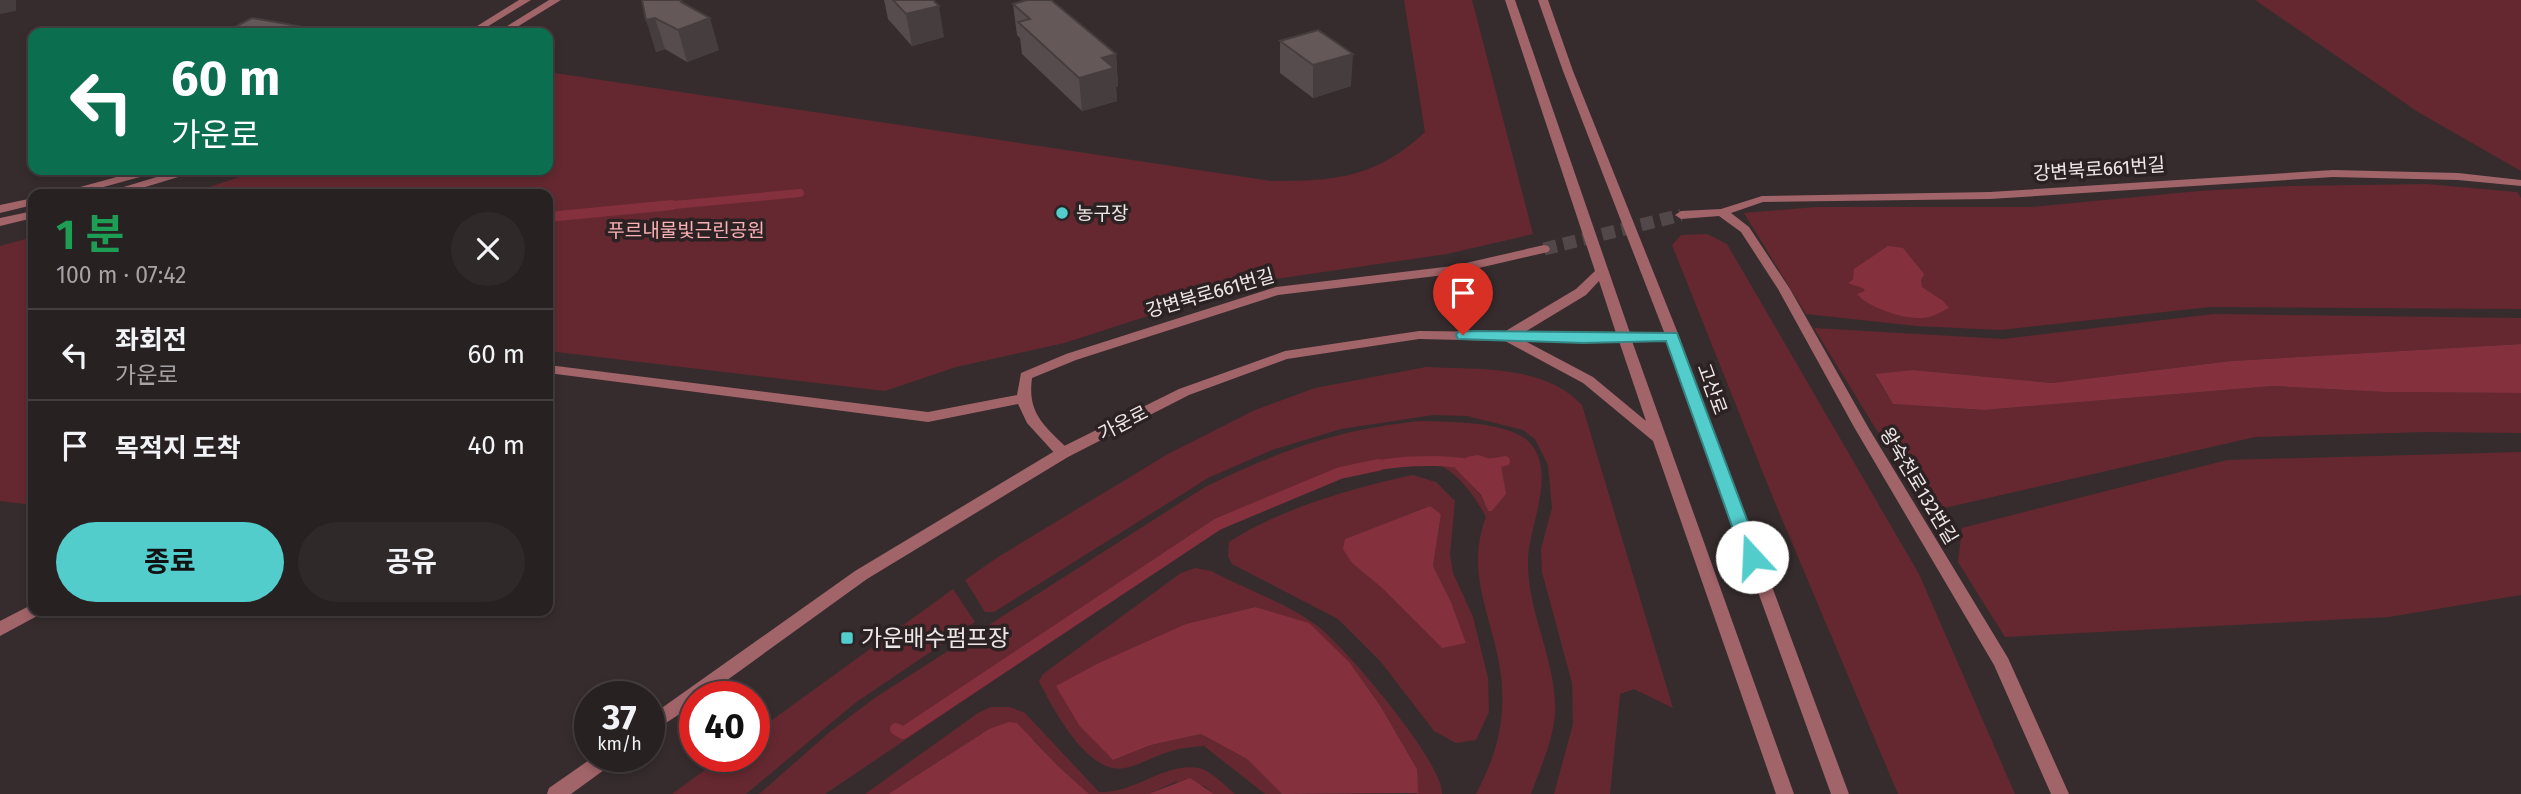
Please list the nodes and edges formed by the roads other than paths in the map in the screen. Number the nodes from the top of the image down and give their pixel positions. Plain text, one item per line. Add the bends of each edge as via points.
1 (526, 0) edge
2 (555, 0) edge
3 (1510, 0) edge
4 (1543, 0) edge
5 (479, 28) edge
6 (508, 28) edge
7 (136, 175) edge
8 (174, 175) edge
9 (2521, 183) edge
10 (84, 189) edge
11 (128, 189) edge
12 (28, 203) edge
13 (0, 209) edge
14 (1722, 212) junction
15 (1681, 215) tunnel mouth
16 (28, 216) edge
17 (0, 222) edge
18 (1544, 249) tunnel mouth
19 (1601, 272) junction
20 (1507, 336) junction
21 (1672, 336) junction
22 (1626, 338) junction
23 (553, 370) edge
24 (1022, 399) junction
25 (1657, 438) junction
26 (1063, 453) junction
27 (28, 613) edge
28 (0, 629) edge
29 (665, 716) edge
30 (587, 772) edge
31 (556, 794) edge
32 (1785, 794) edge
33 (1840, 794) edge
34 (2060, 794) edge

1 - 5 street
2 - 6 street
3 - 19 street
4 - 21 street, 고산로
7 - 10 street
8 - 11 street
9 - 14 street, 강변북로661번길 via 2419,173 2270,174 2021,194 1762,199
12 - 13 street
14 - 15 street, 강변북로661번길
14 - 34 street, 왕숙천로132번길 via 1745,230 1784,289 2002,663
16 - 17 street
18 - 24 street, 강변북로661번길 via 1453,270 1276,291 1071,356 1026,376
19 - 20 street via 1581,292
19 - 22 street
20 - 22 street, 가운로
20 - 25 street via 1588,380
20 - 26 street, 가운로 via 1419,335 1285,355 1184,392
21 - 22 street, 가운로
21 - 33 street, 고산로
22 - 25 street
23 - 24 street via 928,417
24 - 26 street via 1029,418
25 - 32 street
26 - 29 street, 가운로 via 861,575
27 - 28 street
30 - 31 street

